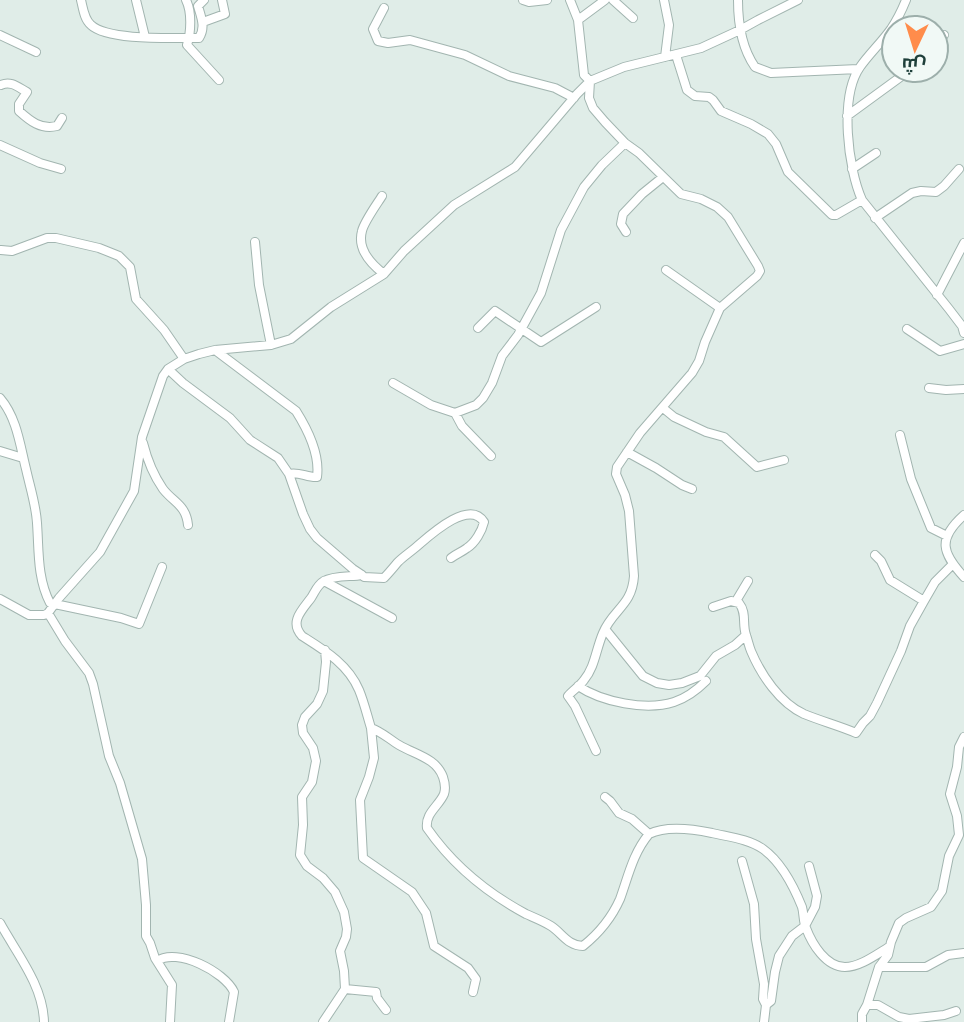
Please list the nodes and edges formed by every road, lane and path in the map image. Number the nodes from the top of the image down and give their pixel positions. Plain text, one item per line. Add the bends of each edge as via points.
1 (81, 0) edge
2 (136, 0) edge
3 (186, 0) edge
4 (204, 0) edge
5 (222, 0) edge
6 (523, 0) edge
7 (547, 0) edge
8 (570, 0) edge
9 (605, 0) edge
10 (612, 0) edge
11 (664, 0) edge
12 (738, 0) edge
13 (798, 0) edge
14 (906, 0) edge
15 (384, 8) dead end
16 (634, 18) dead end
17 (578, 20) junction
18 (203, 22) junction
19 (740, 30) junction
20 (0, 35) edge
21 (145, 37) junction
22 (189, 38) junction
23 (36, 52) dead end
24 (676, 55) junction
25 (665, 57) junction
26 (858, 69) junction
27 (219, 80) dead end
28 (590, 81) junction
29 (891, 84) edge
30 (0, 87) edge
31 (574, 98) junction
32 (847, 116) junction
33 (62, 118) dead end
34 (625, 142) junction
35 (0, 145) edge
36 (876, 153) dead end
37 (61, 169) dead end
38 (852, 169) junction
39 (959, 169) dead end
40 (663, 177) junction
41 (382, 196) dead end
42 (862, 200) junction
43 (875, 218) junction
44 (626, 232) dead end
45 (255, 242) dead end
46 (964, 243) edge
47 (1, 250) edge
48 (666, 270) dead end
49 (384, 274) junction
50 (937, 295) junction
51 (596, 307) dead end
52 (720, 308) junction
53 (478, 328) dead end
54 (521, 329) junction
55 (907, 329) dead end
56 (964, 334) edge
57 (964, 344) edge
58 (271, 345) junction
59 (215, 350) junction
60 (184, 359) junction
61 (168, 369) junction
62 (393, 383) dead end
63 (929, 388) dead end
64 (964, 389) edge
65 (0, 398) edge
66 (663, 408) junction
67 (455, 413) junction
68 (900, 435) dead end
69 (142, 437) junction
70 (0, 451) edge
71 (627, 452) junction
72 (491, 456) dead end
73 (23, 458) junction
74 (784, 460) dead end
75 (289, 474) junction
76 (692, 489) dead end
77 (964, 515) edge
78 (188, 525) dead end
79 (947, 536) junction
80 (875, 555) dead end
81 (451, 558) dead end
82 (953, 564) junction
83 (162, 567) dead end
84 (362, 575) junction
85 (964, 577) edge
86 (324, 581) junction
87 (748, 581) dead end
88 (0, 599) edge
89 (736, 601) junction
90 (924, 601) junction
91 (55, 604) junction
92 (713, 607) dead end
93 (48, 613) junction
94 (392, 618) dead end
95 (605, 629) junction
96 (746, 635) junction
97 (325, 650) junction
98 (706, 681) dead end
99 (578, 686) junction
100 (371, 728) junction
101 (964, 737) edge
102 (596, 751) dead end
103 (605, 797) dead end
104 (649, 834) junction
105 (742, 861) dead end
106 (809, 866) dead end
107 (0, 923) edge
108 (804, 926) junction
109 (889, 947) junction
110 (964, 953) edge
111 (157, 961) junction
112 (879, 967) junction
113 (345, 989) junction
114 (473, 992) dead end
115 (766, 1005) junction
116 (867, 1005) junction
117 (387, 1010) dead end
118 (956, 1010) dead end
119 (44, 1022) edge
120 (170, 1022) edge
121 (229, 1022) edge
122 (323, 1022) edge
123 (764, 1022) edge
124 (862, 1022) edge

1 - 21 street via 91,26
2 - 21 street
3 - 22 street
4 - 18 street via 198,6
5 - 18 street via 225,15
6 - 7 street
8 - 17 street
9 - 17 street
10 - 16 street
11 - 25 street via 669,25
12 - 19 street
13 - 19 street
14 - 26 street via 892,28
15 - 31 street via 373,29 378,41 410,40 447,50
17 - 28 street via 584,75
18 - 22 street via 200,38
19 - 24 street
19 - 26 street via 751,62 760,70
20 - 23 street
21 - 22 street
22 - 27 street via 187,45
24 - 25 street
24 - 42 street via 687,90 709,97 721,111 768,134 788,173 832,215
25 - 28 street
26 - 32 street
28 - 31 street
28 - 34 street via 593,108
29 - 32 street
30 - 33 street via 12,84 27,92 19,111 40,126 54,127
31 - 49 street via 515,167 454,205
32 - 38 street
34 - 40 street
34 - 54 street via 584,187 561,230 541,293
35 - 37 street
36 - 38 street
38 - 42 street
39 - 43 street via 936,192 912,192
40 - 44 street via 623,214 621,224
40 - 52 street via 681,194 701,199 728,217 758,266 757,276
41 - 49 street via 362,231 362,249
42 - 43 street
43 - 50 street
45 - 58 street
46 - 50 street
47 - 60 street via 12,251 47,238 119,256 130,267 136,299
48 - 52 street
49 - 58 street via 291,339
50 - 56 street
51 - 54 street via 541,342
52 - 66 street via 699,361
53 - 54 street via 495,311
54 - 67 street via 502,356 484,398
55 - 57 street via 940,351
58 - 59 street
59 - 60 street
59 - 75 street via 296,411 305,424 317,477
60 - 61 street
61 - 69 street
61 - 75 street via 230,418 250,440 278,458
62 - 67 street
63 - 64 street
65 - 73 street via 14,420
66 - 71 street
66 - 74 street via 724,437 757,467
67 - 72 street
68 - 79 street via 931,528
69 - 78 street via 158,480 183,508
69 - 91 street via 134,491 100,552
70 - 73 street
71 - 76 street
71 - 95 street via 616,474 629,511 633,587
73 - 91 street via 36,508 43,591
75 - 84 street via 317,538
77 - 79 street
79 - 82 street via 946,549
80 - 90 street via 890,580
81 - 84 street via 467,549 482,530 481,517 464,516 443,525 383,578
82 - 85 street
82 - 90 street
83 - 91 street via 139,624
84 - 86 street
86 - 94 street
86 - 97 street via 296,623 302,636
87 - 89 street
88 - 93 street via 29,615
89 - 92 street
89 - 96 street via 744,609
90 - 96 street via 877,703 856,733 804,714 786,702 757,663
91 - 93 street
93 - 111 street via 93,684 109,757 142,859 146,936
95 - 96 street via 643,676 669,685 700,676 716,656
95 - 99 street via 588,675
97 - 100 street via 355,682
97 - 113 street via 323,691 302,725 316,761 312,782 302,797 300,855 330,884 344,912 347,932 340,955
98 - 99 street via 672,703 652,705 617,702
99 - 102 street via 568,696
100 - 104 street via 438,767 445,788 426,824 449,855 475,881 575,946 585,944 612,914
100 - 114 street via 374,758 359,800 363,858 412,892 426,912 433,946 468,968 476,979
101 - 109 street via 950,794 959,835 950,851 942,891 931,907 899,923
103 - 104 street via 618,813
104 - 108 street via 686,829 755,844 771,856 790,883 803,910
105 - 115 street via 754,904
106 - 108 street via 817,896
107 - 119 street via 34,980
108 - 109 street via 822,955 837,966 849,967
108 - 115 street via 779,956 771,1001
109 - 112 street
110 - 112 street via 948,955 926,967
111 - 120 street via 172,985
111 - 121 street via 183,958 222,977 234,992
112 - 116 street
113 - 117 street via 376,992
113 - 122 street
115 - 123 street
116 - 118 street via 878,1005 908,1020
116 - 124 street

